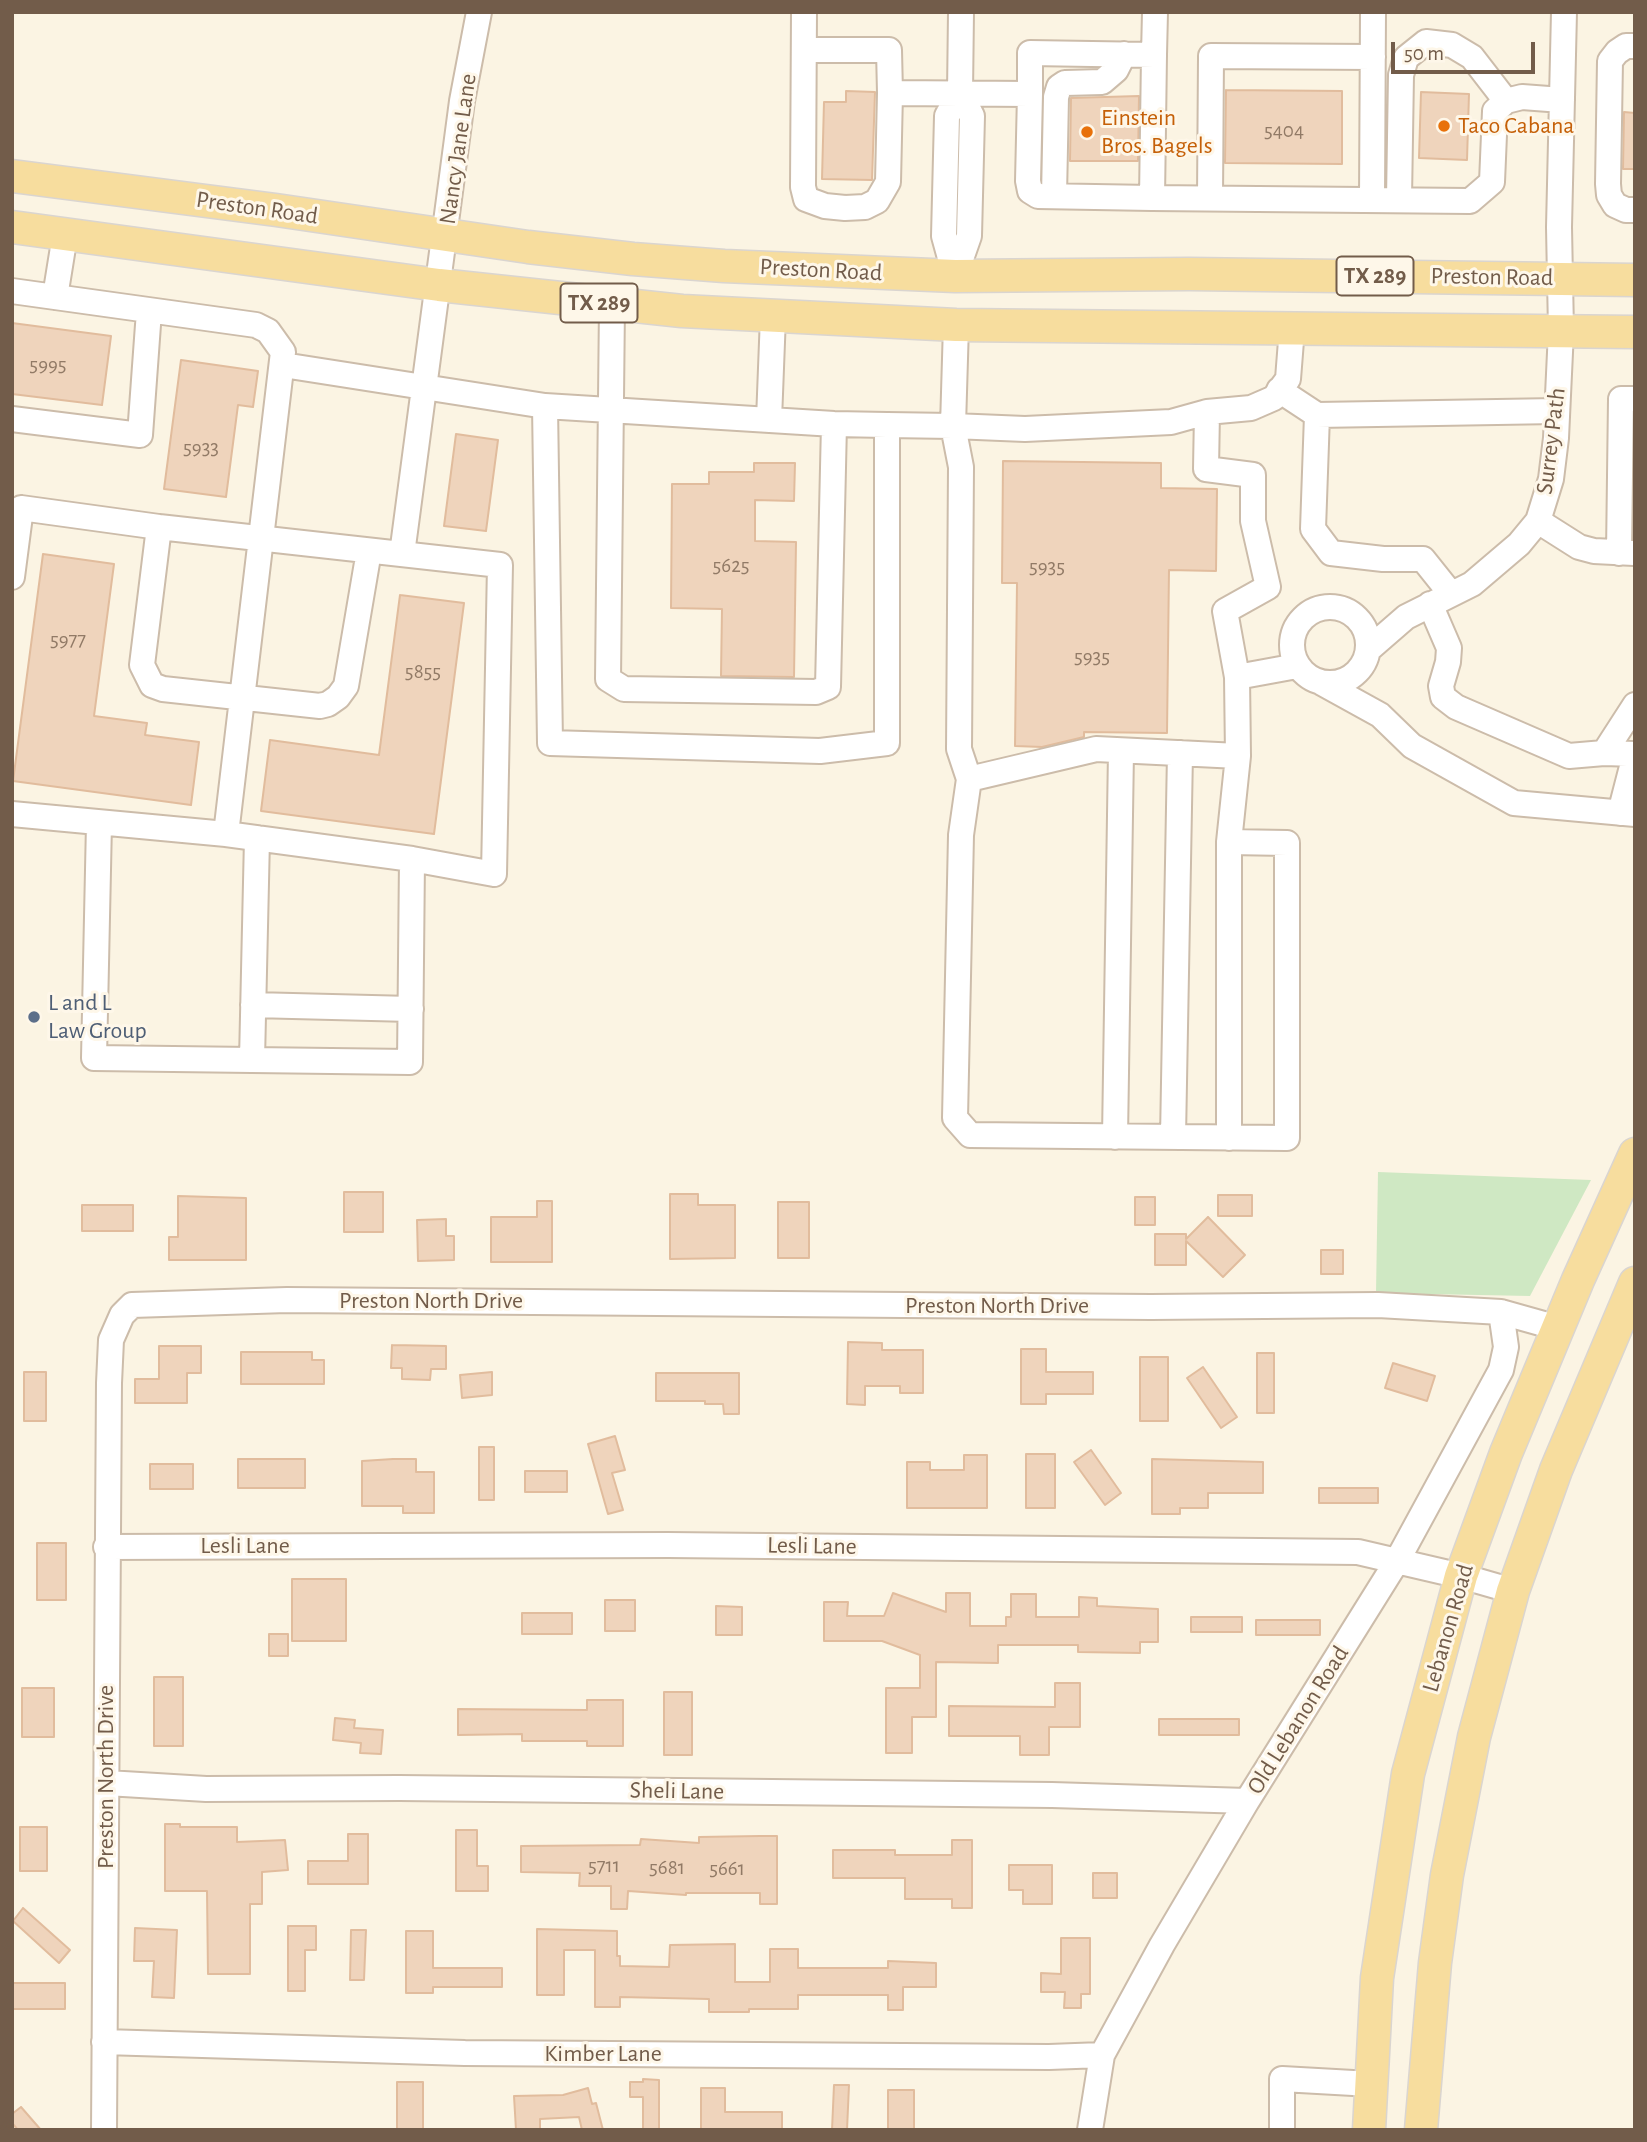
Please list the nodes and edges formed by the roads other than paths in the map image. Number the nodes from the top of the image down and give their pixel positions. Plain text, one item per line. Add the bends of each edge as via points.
1 (479, 12) edge
2 (804, 12) edge
3 (961, 12) edge
4 (1155, 12) edge
5 (1373, 12) edge
6 (1564, 12) edge
7 (1635, 46) edge
8 (804, 50) junction
9 (1124, 54) junction
10 (1154, 55) junction
11 (1373, 57) junction
12 (890, 93) junction
13 (960, 93) junction
14 (1030, 94) junction
15 (1562, 100) junction
16 (1506, 101) junction
17 (12, 176) edge
18 (1054, 197) junction
19 (1152, 198) junction
20 (1210, 198) junction
21 (1372, 199) junction
22 (1399, 199) junction
23 (1635, 210) edge
24 (12, 226) edge
25 (65, 235) junction
26 (446, 236) junction
27 (955, 276) junction
28 (1560, 278) junction
29 (1635, 280) edge
30 (439, 285) junction
31 (12, 291) edge
32 (55, 297) junction
33 (612, 305) junction
34 (149, 311) junction
35 (773, 316) junction
36 (956, 325) junction
37 (1292, 328) junction
38 (1561, 331) junction
39 (1635, 332) edge
40 (283, 365) junction
41 (424, 388) junction
42 (1279, 390) junction
43 (1635, 399) edge
44 (545, 406) junction
45 (610, 410) junction
46 (1557, 411) junction
47 (1207, 412) junction
48 (1317, 415) junction
49 (12, 419) edge
50 (769, 420) junction
51 (834, 425) junction
52 (887, 425) junction
53 (953, 426) junction
54 (1538, 521) junction
55 (159, 527) junction
56 (261, 538) junction
57 (369, 551) junction
58 (1627, 553) edge
59 (402, 554) junction
60 (12, 577) edge
61 (1441, 599) junction
62 (1354, 615) junction
63 (1406, 617) junction
64 (1364, 660) junction
65 (1297, 666) junction
66 (1237, 677) junction
67 (1322, 683) junction
68 (242, 697) junction
69 (1635, 705) edge
70 (1380, 715) junction
71 (1121, 751) junction
72 (1604, 753) junction
73 (1180, 754) junction
74 (1635, 754) edge
75 (1238, 756) junction
76 (969, 779) junction
77 (1627, 813) edge
78 (12, 814) edge
79 (99, 823) junction
80 (226, 834) junction
81 (257, 838) junction
82 (1229, 842) junction
83 (412, 859) junction
84 (253, 1005) junction
85 (411, 1009) junction
86 (252, 1060) junction
87 (1115, 1137) junction
88 (1173, 1137) junction
89 (1230, 1138) junction
90 (1633, 1163) edge
91 (1635, 1283) edge
92 (1501, 1311) junction
93 (1558, 1328) junction
94 (107, 1547) junction
95 (1397, 1562) junction
96 (1461, 1576) junction
97 (1513, 1591) junction
98 (107, 1783) junction
99 (1247, 1801) junction
100 (104, 2042) junction
101 (1102, 2055) junction
102 (1371, 2084) junction
103 (104, 2130) edge
104 (1090, 2130) edge
105 (1282, 2130) edge
106 (1369, 2130) edge
107 (1422, 2130) edge

1 - 26 street, Nancy Jane Lane
2 - 8 street
3 - 13 street
4 - 10 street
5 - 11 street
6 - 15 street, Surrey Path
7 - 23 street via 1626,46 1610,61 1608,184 1615,205
8 - 12 street via 889,50
8 - 12 street via 806,200 845,208 865,208 877,201 888,182
9 - 10 street
9 - 14 street via 1030,53
9 - 18 street via 1116,70 1102,82 1065,83 1059,88
10 - 19 street
11 - 20 street via 1211,56
11 - 21 street
12 - 13 street
13 - 14 street
13 - 27 street via 972,116 969,236
14 - 18 street via 1030,191
15 - 16 street via 1522,97
15 - 28 street, Surrey Path
16 - 22 street via 1495,111 1492,182 1470,201
16 - 22 street via 1472,57 1452,45 1426,43 1406,58 1401,75
17 - 26 main road, Preston Road / TX 289
18 - 19 street
19 - 20 street
20 - 21 street
21 - 22 street
24 - 25 main road, Preston Road / TX 289
25 - 30 main road, Preston Road / TX 289
25 - 32 street
26 - 27 main road, Preston Road / TX 289 via 633,259
26 - 30 street, Nancy Jane Lane
27 - 28 main road, Preston Road / TX 289
27 - 36 main road
28 - 29 main road, Preston Road / TX 289
28 - 38 street, Surrey Path
30 - 33 main road, Preston Road / TX 289
30 - 41 street, Nancy Jane Lane
31 - 32 street
32 - 34 street
33 - 35 main road, Preston Road / TX 289
33 - 45 street
34 - 40 street via 256,325 277,340
34 - 49 street via 140,435
35 - 36 main road, Preston Road / TX 289
35 - 50 street
36 - 37 main road, Preston Road / TX 289
36 - 53 street
37 - 38 main road, Preston Road / TX 289
37 - 42 street via 1288,379
38 - 39 main road, Preston Road / TX 289
38 - 46 street, Surrey Path
40 - 41 street
40 - 56 street
41 - 44 street
41 - 59 street, Nancy Jane Lane
42 - 47 street via 1274,398 1251,408
42 - 48 street
43 - 58 street via 1621,399
44 - 45 street
44 - 52 street via 550,743 820,751 887,743
45 - 50 street
45 - 51 street via 608,679 624,690 816,692 828,687
46 - 48 street
46 - 54 street, Surrey Path via 1551,479
47 - 53 street via 1147,425
47 - 66 street via 1206,469 1253,475 1253,521 1268,587 1225,611
48 - 61 street via 1312,529 1331,553 1423,559
50 - 51 street
51 - 52 street
52 - 53 street
53 - 76 street via 961,467 959,750
54 - 58 street via 1579,547
54 - 61 street, Surrey Path via 1519,544 1472,584
55 - 56 street
55 - 60 street via 20,508
55 - 68 street via 142,665 147,677 163,689
56 - 57 street
56 - 68 street
57 - 59 street
57 - 68 street via 346,687 338,697 320,706
59 - 83 street via 500,565 494,874
61 - 63 street, Surrey Path
61 - 72 street via 1448,648 1443,697 1456,707 1569,756
62 - 63 street
62 - 64 street via 1365,629
62 - 65 street via 1337,607 1320,608 1304,616 1294,631 1292,649
63 - 64 street, Surrey Path
64 - 67 street, Surrey Path via 1351,677
64 - 70 street
65 - 66 street
65 - 67 street
66 - 75 street
67 - 70 street
68 - 80 street
69 - 72 street
70 - 77 street via 1412,746 1514,803
71 - 73 street
71 - 76 street via 1096,750
71 - 87 street
72 - 74 street
73 - 75 street
73 - 88 street
74 - 77 street
75 - 82 street
76 - 87 street via 961,835 955,1118 970,1135
78 - 79 street
79 - 80 street
79 - 86 street via 94,1058
80 - 81 street
81 - 83 street
81 - 84 street
82 - 89 street
82 - 89 street via 1287,843 1287,1138
83 - 85 street
84 - 85 street
84 - 86 street
85 - 86 street via 410,1062
87 - 88 street
88 - 89 street
90 - 93 main road, Lebanon Road
91 - 97 main road via 1556,1470
92 - 93 street, Preston North Drive
92 - 94 street, Preston North Drive via 1378,1305 287,1300 132,1305 111,1340
92 - 95 street, Old Lebanon Road via 1506,1348 1501,1370
93 - 96 main road, Lebanon Road
94 - 95 street, Lesli Lane via 668,1545 1276,1551 1358,1552
94 - 98 street, Preston North Drive
95 - 96 street, Lesli Lane
95 - 99 street, Old Lebanon Road
96 - 97 street, Lesli Lane
96 - 102 main road, Lebanon Road via 1408,1774 1377,1978
97 - 107 main road via 1474,1737 1447,1875 1427,2030
98 - 99 street, Sheli Lane via 206,1789 1039,1795
98 - 100 street, Preston North Drive
99 - 101 street, Old Lebanon Road
100 - 101 street, Kimber Lane via 465,2053
100 - 103 street, Preston North Drive
101 - 104 street, Old Lebanon Road
102 - 105 street via 1282,2079
102 - 106 main road, Lebanon Road

